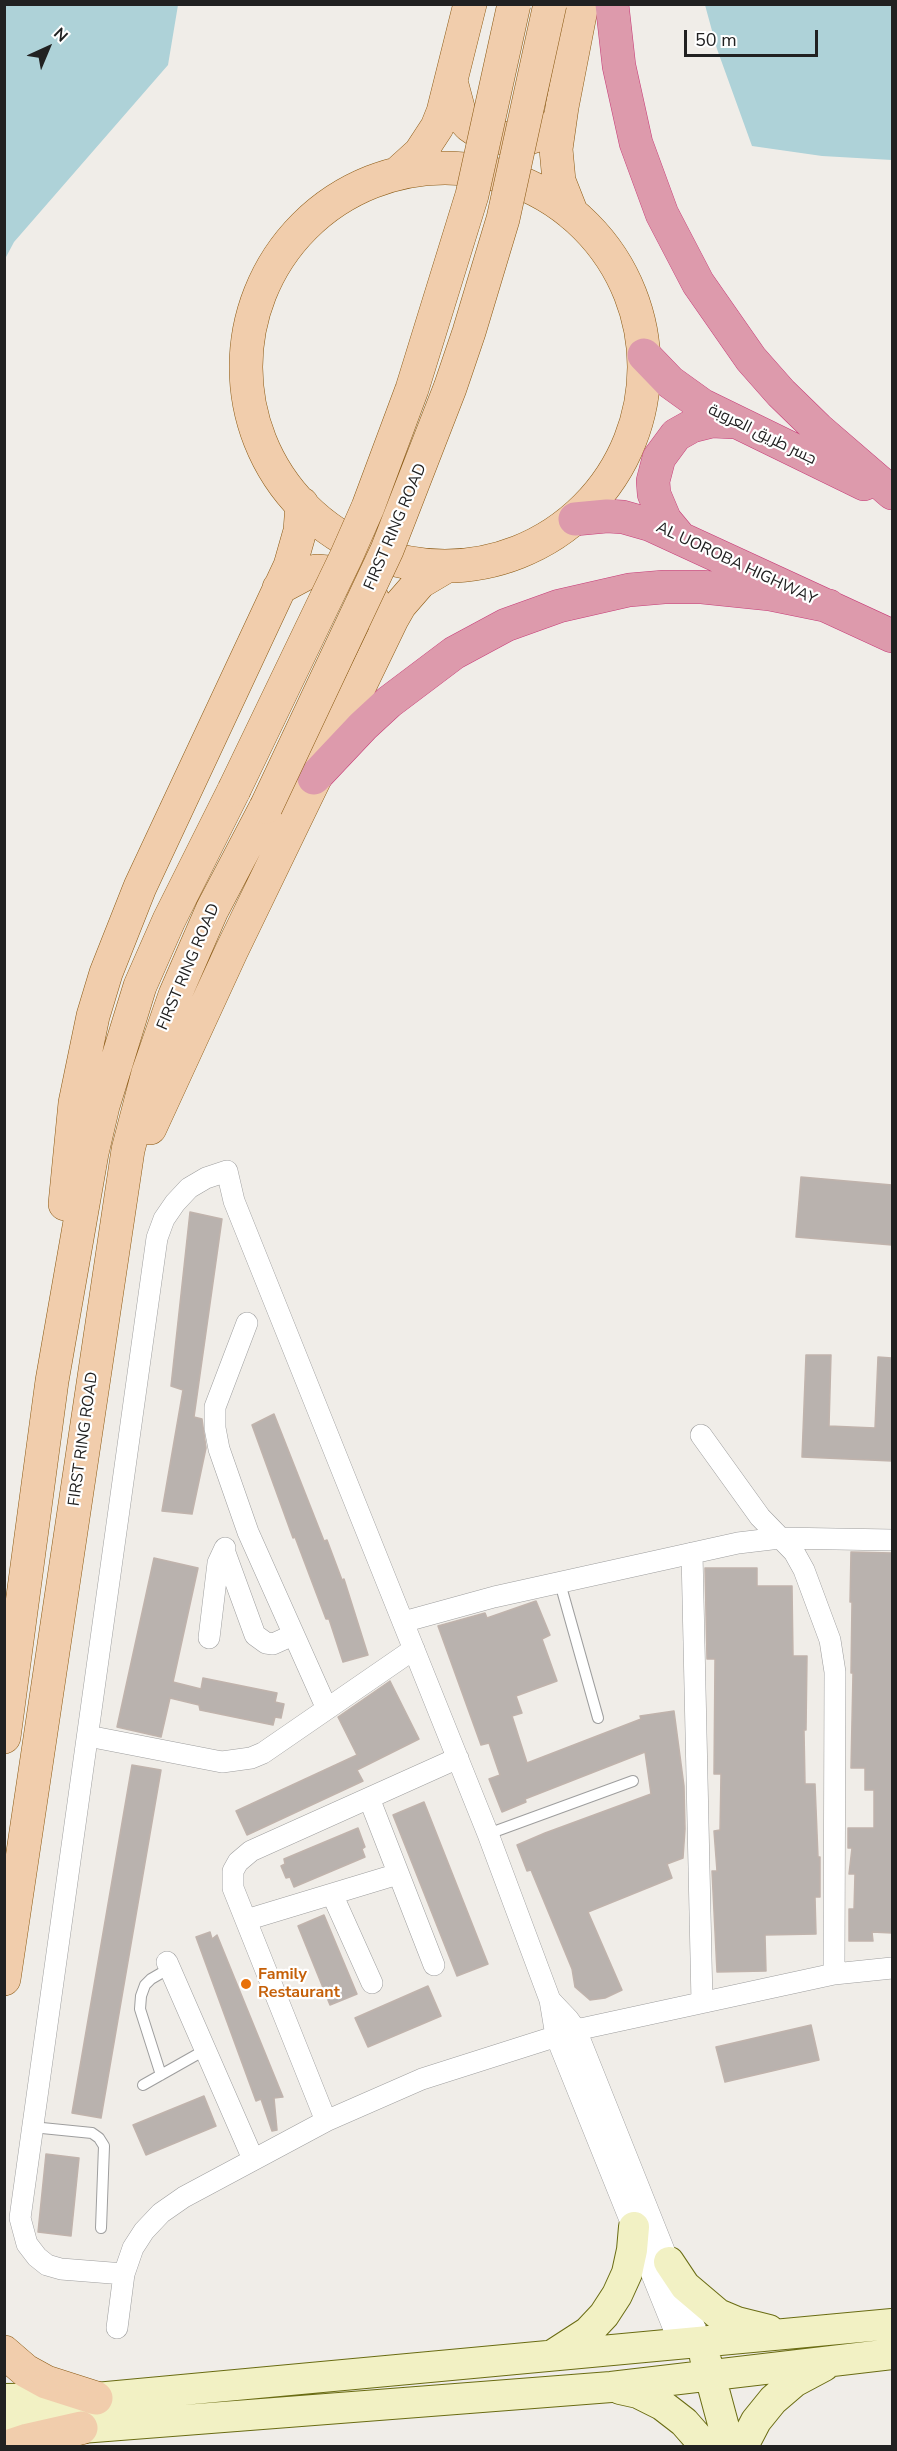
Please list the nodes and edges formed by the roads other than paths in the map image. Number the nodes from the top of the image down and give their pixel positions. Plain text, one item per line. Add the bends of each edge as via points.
1 (470, 4) edge
2 (514, 4) edge
3 (550, 4) edge
4 (582, 4) edge
5 (612, 4) edge
6 (451, 81) junction
7 (562, 107) junction
8 (398, 173) junction
9 (572, 214) junction
10 (644, 355) junction
11 (733, 422) junction
12 (892, 495) edge
13 (302, 504) junction
14 (575, 519) junction
15 (680, 538) junction
16 (447, 566) junction
17 (279, 588) junction
18 (829, 606) junction
19 (384, 636) junction
20 (892, 636) edge
21 (314, 778) junction
22 (120, 1192) junction
23 (67, 1291) junction
24 (247, 1323) dead end
25 (701, 1435) dead end
26 (248, 1532) junction
27 (780, 1538) junction
28 (892, 1540) edge
29 (224, 1550) junction
30 (692, 1553) junction
31 (560, 1583) junction
32 (404, 1623) junction
33 (293, 1635) junction
34 (209, 1638) dead end
35 (414, 1649) junction
36 (327, 1709) junction
37 (597, 1718) dead end
38 (87, 1736) junction
39 (4, 1737) edge
40 (458, 1758) junction
41 (633, 1781) dead end
42 (369, 1798) junction
43 (488, 1834) junction
44 (398, 1874) junction
45 (332, 1894) junction
46 (246, 1920) junction
47 (169, 1965) joint
48 (434, 1965) dead end
49 (892, 1968) edge
50 (834, 1974) junction
51 (4, 1979) edge
52 (372, 1983) dead end
53 (702, 2002) junction
54 (566, 2033) junction
55 (206, 2050) junction
56 (161, 2075) junction
57 (143, 2085) dead end
58 (326, 2121) junction
59 (32, 2127) junction
60 (253, 2159) junction
61 (634, 2227) junction
62 (102, 2228) dead end
63 (669, 2262) junction
64 (124, 2274) junction
65 (892, 2324) edge
66 (117, 2328) dead end
67 (786, 2335) junction
68 (691, 2343) junction
69 (4, 2352) edge
70 (892, 2354) edge
71 (548, 2357) junction
72 (844, 2359) junction
73 (701, 2376) junction
74 (611, 2387) junction
75 (96, 2397) junction
76 (4, 2399) edge
77 (4, 2427) edge
78 (81, 2428) junction
79 (10, 2446) edge
80 (705, 2446) edge
81 (710, 2446) edge
82 (729, 2446) edge
83 (743, 2446) edge

1 - 6 main road
2 - 23 main road, FIRST RING ROAD, bridge via 472,195 408,399 368,507 153,952 127,1021 92,1153
3 - 22 main road, FIRST RING ROAD, bridge via 503,219 470,332 438,421 369,590 266,807 212,910 163,1027 138,1108
4 - 7 main road
5 - 12 highway via 619,66 636,142 663,214 698,283 751,359 781,393
6 - 7 main road via 460,115 479,132 491,136 511,140 532,137 549,125
6 - 8 main road via 433,134 420,153
7 - 9 main road via 557,163 559,181
8 - 9 main road via 444,168 490,173 534,189
8 - 13 main road via 355,189 316,215 272,268 254,310 247,356 255,425 268,457
9 - 10 main road via 617,267 636,310
10 - 11 highway, جسر طريق العروبة via 685,394
10 - 14 main road via 642,401 629,446 606,486
11 - 12 highway, جسر طريق العروبة
11 - 15 highway via 711,421 692,426 676,435 659,458 654,494 665,520
13 - 16 main road via 318,520 357,545 401,561
13 - 17 main road via 297,544
14 - 15 highway, AL UOROBA HIGHWAY via 623,517
14 - 16 main road via 515,554 470,565
15 - 18 highway, AL UOROBA HIGHWAY
16 - 19 main road via 409,593
17 - 19 main road via 317,571 349,576 372,598
17 - 23 main road via 136,898 93,1016 69,1146 64,1217
18 - 20 highway, AL UOROBA HIGHWAY
18 - 21 highway via 741,590 664,587 594,597 532,615 480,637 421,675 363,726
19 - 21 main road
21 - 22 main road
22 - 51 main road, FIRST RING ROAD
23 - 39 main road, FIRST RING ROAD
24 - 26 street via 215,1407 214,1428
25 - 27 street via 760,1517
26 - 29 street
26 - 33 street
27 - 28 street
27 - 30 street
27 - 50 street via 804,1570 828,1631 834,1662
29 - 33 street via 255,1635 273,1644
29 - 34 street via 218,1563
30 - 31 street
30 - 53 street
31 - 32 street
31 - 37 lane
32 - 35 street
32 - 38 street via 234,1201 227,1171 206,1178 175,1203 157,1238
33 - 36 street
35 - 36 street
35 - 40 street
36 - 38 street via 263,1753 237,1762
38 - 59 street
40 - 42 street
40 - 43 street
41 - 43 lane
42 - 44 street
42 - 46 street via 244,1855 237,1862 232,1879
43 - 54 street
44 - 45 street
44 - 48 street
45 - 46 street
45 - 52 street
46 - 58 street
47 - 55 street
47 - 56 lane via 145,1985 140,2009
49 - 50 street
50 - 53 street
53 - 54 street
54 - 58 street via 422,2079
54 - 61 street
54 - 63 street
55 - 56 lane
55 - 60 street
56 - 57 lane
58 - 60 street
59 - 62 lane via 92,2133 99,2138 104,2146
59 - 64 street via 20,2218 27,2244 47,2265
60 - 64 street via 161,2212 138,2240
61 - 68 street
61 - 71 main road via 627,2273 604,2315 588,2332
63 - 67 main road via 685,2286 718,2314
63 - 68 street
64 - 66 street
65 - 67 main road
67 - 68 main road
68 - 71 main road
68 - 73 main road
69 - 75 main road via 46,2382
70 - 72 main road
71 - 75 main road
72 - 73 main road
72 - 83 main road via 818,2368 773,2400
73 - 74 main road
73 - 81 main road
73 - 82 main road
74 - 78 main road
74 - 80 main road via 662,2405
75 - 76 main road
77 - 78 main road
78 - 79 main road

